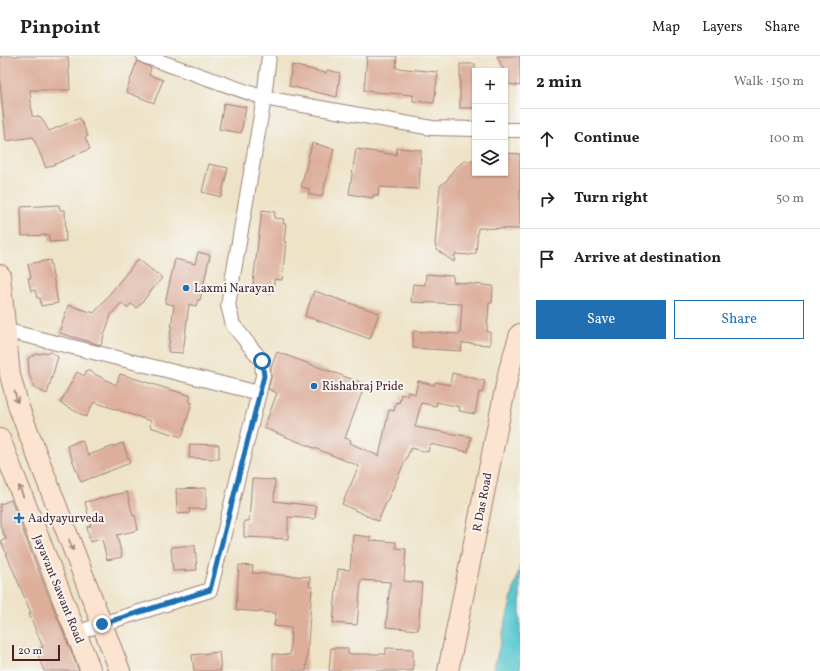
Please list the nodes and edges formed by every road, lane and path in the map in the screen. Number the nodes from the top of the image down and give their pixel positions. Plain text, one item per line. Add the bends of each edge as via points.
1 (144, 56) edge
2 (269, 56) edge
3 (264, 98) junction
4 (472, 129) edge
5 (508, 130) edge
6 (520, 130) edge
7 (0, 275) edge
8 (2, 329) edge
9 (520, 334) edge
10 (259, 393) junction
11 (0, 439) edge
12 (102, 624) junction
13 (77, 634) junction
14 (92, 671) edge
15 (120, 671) edge
16 (448, 671) edge

1 - 3 street
2 - 3 street
3 - 4 street via 432,128
3 - 10 street via 228,305 233,325 262,361 264,376
5 - 6 street
7 - 8 street
8 - 10 street
8 -> 12 street via 19,408
9 - 16 street, R Das Road via 509,370
10 - 12 street via 210,590
13 -> 11 street, Jayavant Sawant Road
12 - 13 street
12 - 15 street
13 - 14 street, Jayavant Sawant Road

